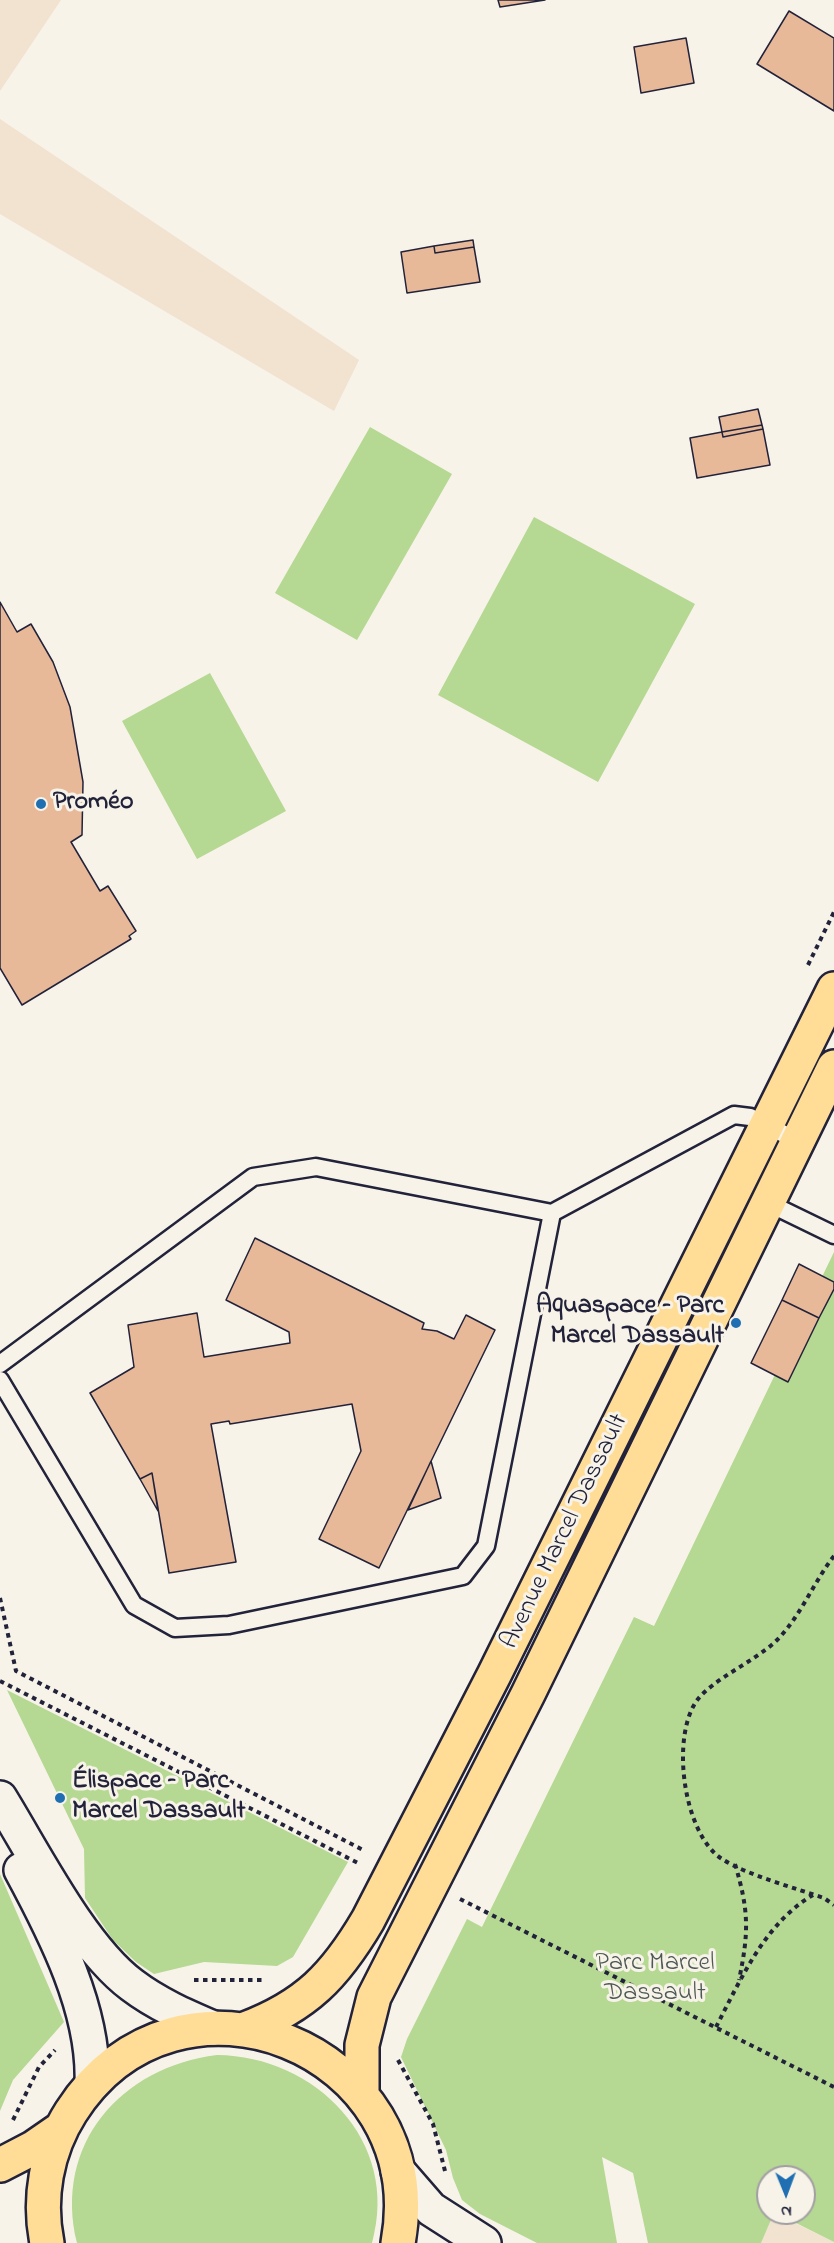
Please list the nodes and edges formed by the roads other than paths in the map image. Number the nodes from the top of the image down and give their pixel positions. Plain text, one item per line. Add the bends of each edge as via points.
1 (834, 989) edge
2 (834, 1067) edge
3 (766, 1126) junction
4 (798, 1141) junction
5 (736, 1187) junction
6 (767, 1203) junction
7 (552, 1213) junction
8 (834, 1235) edge
9 (0, 1364) edge
10 (0, 1380) edge
11 (0, 1798) edge
12 (0, 1825) edge
13 (229, 2029) junction
14 (92, 2084) junction
15 (362, 2095) junction
16 (62, 2128) junction
17 (0, 2165) edge
18 (398, 2171) junction
19 (47, 2243) edge
20 (398, 2243) edge
21 (484, 2243) edge

1 - 3 main road, Avenue Marcel Dassault
2 - 4 main road, Avenue Marcel Dassault
3 - 4 lane
3 - 5 main road, Avenue Marcel Dassault
3 - 7 lane via 735,1115
4 - 6 main road, Avenue Marcel Dassault
5 - 6 lane
5 - 13 main road, Avenue Marcel Dassault via 397,1867 357,1939 323,1983 291,2009
6 - 8 lane
6 - 15 main road, Avenue Marcel Dassault via 369,2011 360,2059
7 - 9 lane via 316,1167 253,1177
7 - 10 lane via 486,1546 463,1576 229,1625 175,1628 134,1605
11 - 13 street via 71,1912 108,1962 144,1994
12 - 14 street via 46,1919 81,2006 91,2040
13 - 14 main road via 176,2034 153,2042 120,2060
13 - 15 main road via 278,2037 310,2051 338,2070
14 - 16 main road
15 - 18 main road via 385,2131
16 - 17 main road
16 - 19 main road via 45,2186
18 - 20 main road via 402,2206
18 - 21 street via 431,2209

